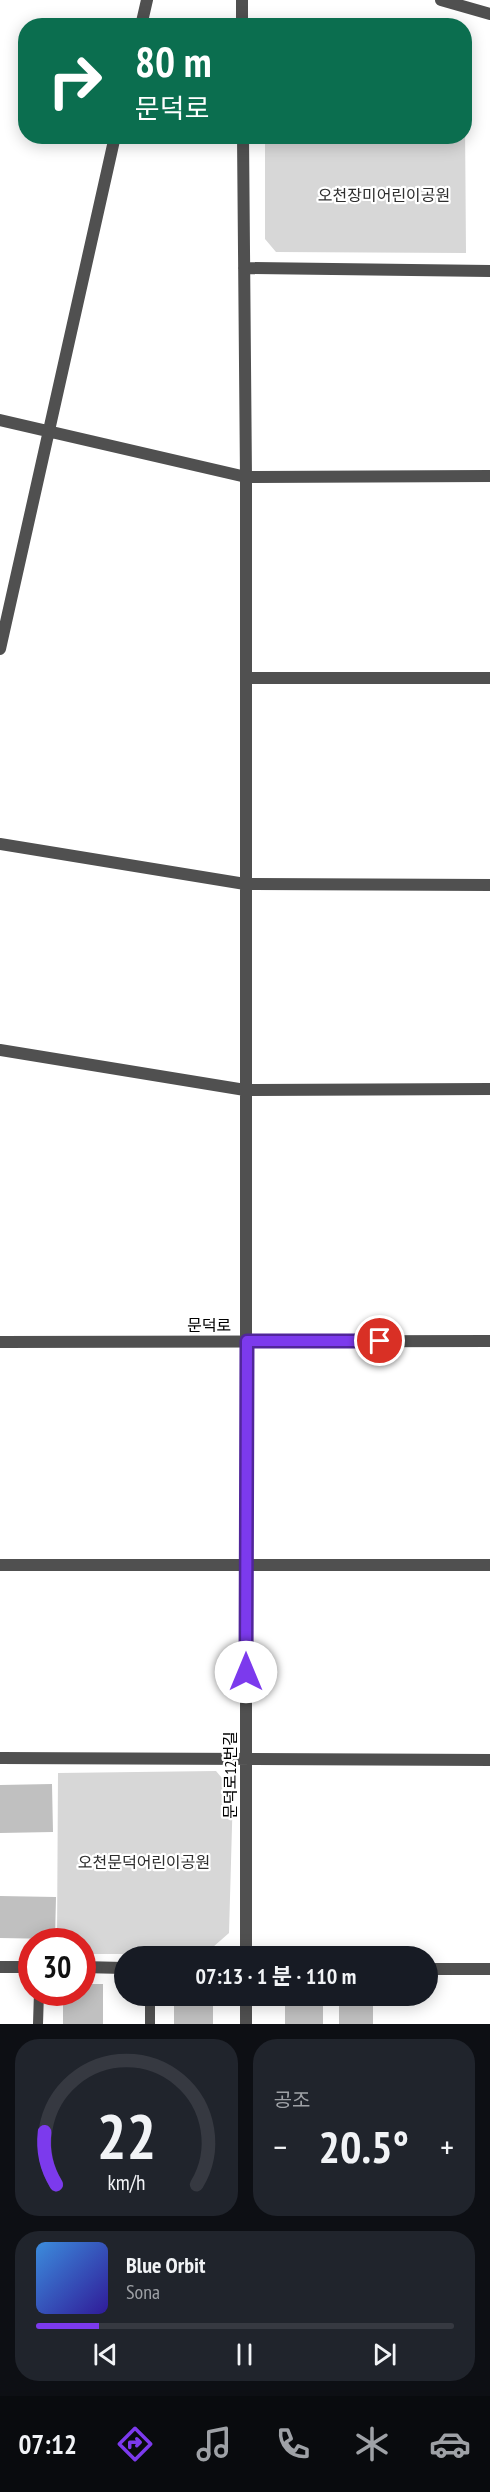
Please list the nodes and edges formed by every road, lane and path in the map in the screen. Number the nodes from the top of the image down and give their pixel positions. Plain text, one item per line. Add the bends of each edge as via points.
1 (147, 0) edge
2 (242, 0) edge
3 (441, 0) edge
4 (490, 14) edge
5 (143, 18) edge
6 (242, 18) edge
7 (113, 144) edge
8 (243, 144) edge
9 (244, 268) junction
10 (490, 271) edge
11 (0, 420) edge
12 (47, 432) junction
13 (490, 476) edge
14 (246, 477) junction
15 (0, 649) edge
16 (246, 678) junction
17 (490, 678) edge
18 (0, 844) edge
19 (245, 884) junction
20 (490, 885) edge
21 (0, 1050) edge
22 (490, 1089) edge
23 (245, 1090) junction
24 (247, 1341) junction
25 (490, 1341) edge
26 (0, 1342) edge
27 (0, 1565) edge
28 (247, 1565) junction
29 (490, 1565) edge
30 (0, 1758) edge
31 (246, 1759) junction
32 (490, 1760) edge
33 (246, 1946) edge
34 (0, 1967) edge
35 (18, 1967) edge
36 (96, 1967) edge
37 (114, 1968) edge
38 (438, 1969) edge
39 (490, 1969) edge
40 (39, 2006) edge
41 (150, 2006) edge
42 (246, 2006) edge
43 (38, 2024) edge
44 (150, 2024) edge
45 (246, 2024) edge

1 - 5 street
2 - 6 street
3 - 4 street
7 - 12 street
8 - 9 street, 문덕로12번길
9 - 10 street
9 - 14 street, 문덕로12번길
11 - 12 street
12 - 14 street
12 - 15 street
13 - 14 street
14 - 16 street, 문덕로12번길
16 - 17 street
16 - 19 street, 문덕로12번길
18 - 19 street
19 - 20 street
19 - 23 street, 문덕로12번길
21 - 23 street
22 - 23 street
23 - 24 street, 문덕로12번길
24 - 25 street, 문덕로
24 - 26 street, 문덕로
24 - 28 street, 문덕로12번길
27 - 28 street
28 - 29 street
28 - 31 street, 문덕로12번길
30 - 31 street
31 - 32 street
31 - 33 street, 문덕로12번길
34 - 35 street
36 - 37 street
38 - 39 street
40 - 43 lane
41 - 44 lane
42 - 45 street

